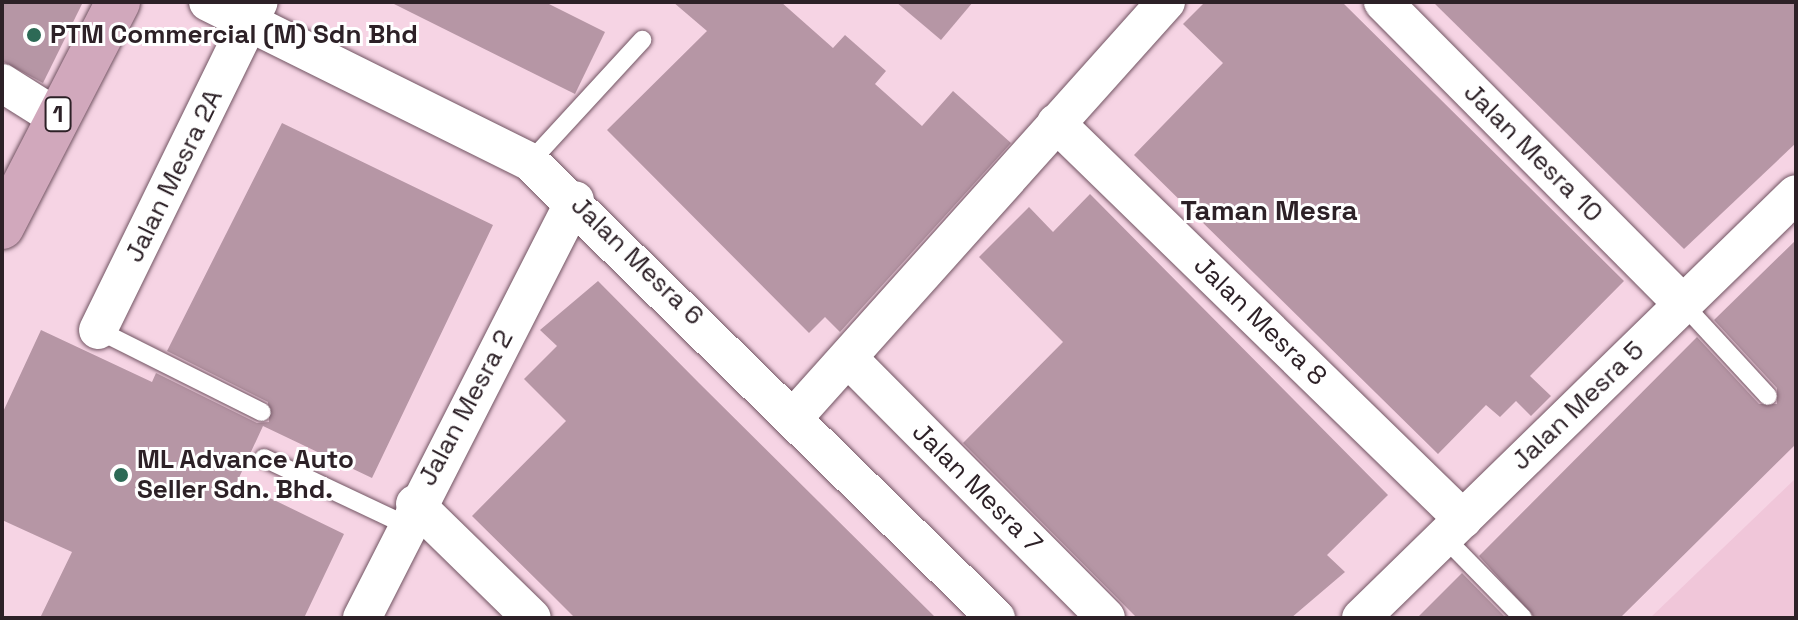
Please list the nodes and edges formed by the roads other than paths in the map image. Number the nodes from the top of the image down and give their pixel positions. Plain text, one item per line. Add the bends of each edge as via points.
1 (118, 2) edge
2 (208, 2) edge
3 (1166, 2) edge
4 (1383, 2) edge
5 (254, 12) edge
6 (642, 40) dead end
7 (2, 83) edge
8 (56, 117) junction
9 (1056, 123) junction
10 (530, 162) junction
11 (1796, 194) edge
12 (575, 200) junction
13 (2, 227) edge
14 (1683, 304) junction
15 (98, 330) joint
16 (848, 358) junction
17 (1768, 396) dead end
18 (262, 412) dead end
19 (795, 416) junction
20 (264, 458) dead end
21 (411, 515) junction
22 (1454, 528) junction
23 (362, 618) edge
24 (532, 618) edge
25 (996, 618) edge
26 (1106, 618) edge
27 (1361, 618) edge
28 (1523, 618) edge

1 - 8 main road, 1
2 - 5 street, Jalan Mesra 6
3 - 9 street
4 - 14 street, Jalan Mesra 10
5 - 10 street, Jalan Mesra 6
5 - 15 street, Jalan Mesra 2A
6 - 10 lane
7 - 8 street
8 - 13 main road, 1
9 - 16 street
9 - 22 street, Jalan Mesra 8
10 - 12 street, Jalan Mesra 6
11 - 14 street, Jalan Mesra 5
12 - 19 street, Jalan Mesra 6
12 - 21 street, Jalan Mesra 2
14 - 17 lane
14 - 22 street, Jalan Mesra 5
15 - 18 lane
16 - 19 street
16 - 26 street, Jalan Mesra 7
19 - 25 street, Jalan Mesra 6
20 - 21 lane
21 - 23 street, Jalan Mesra 2
21 - 24 street
22 - 27 street, Jalan Mesra 5
22 - 28 lane

